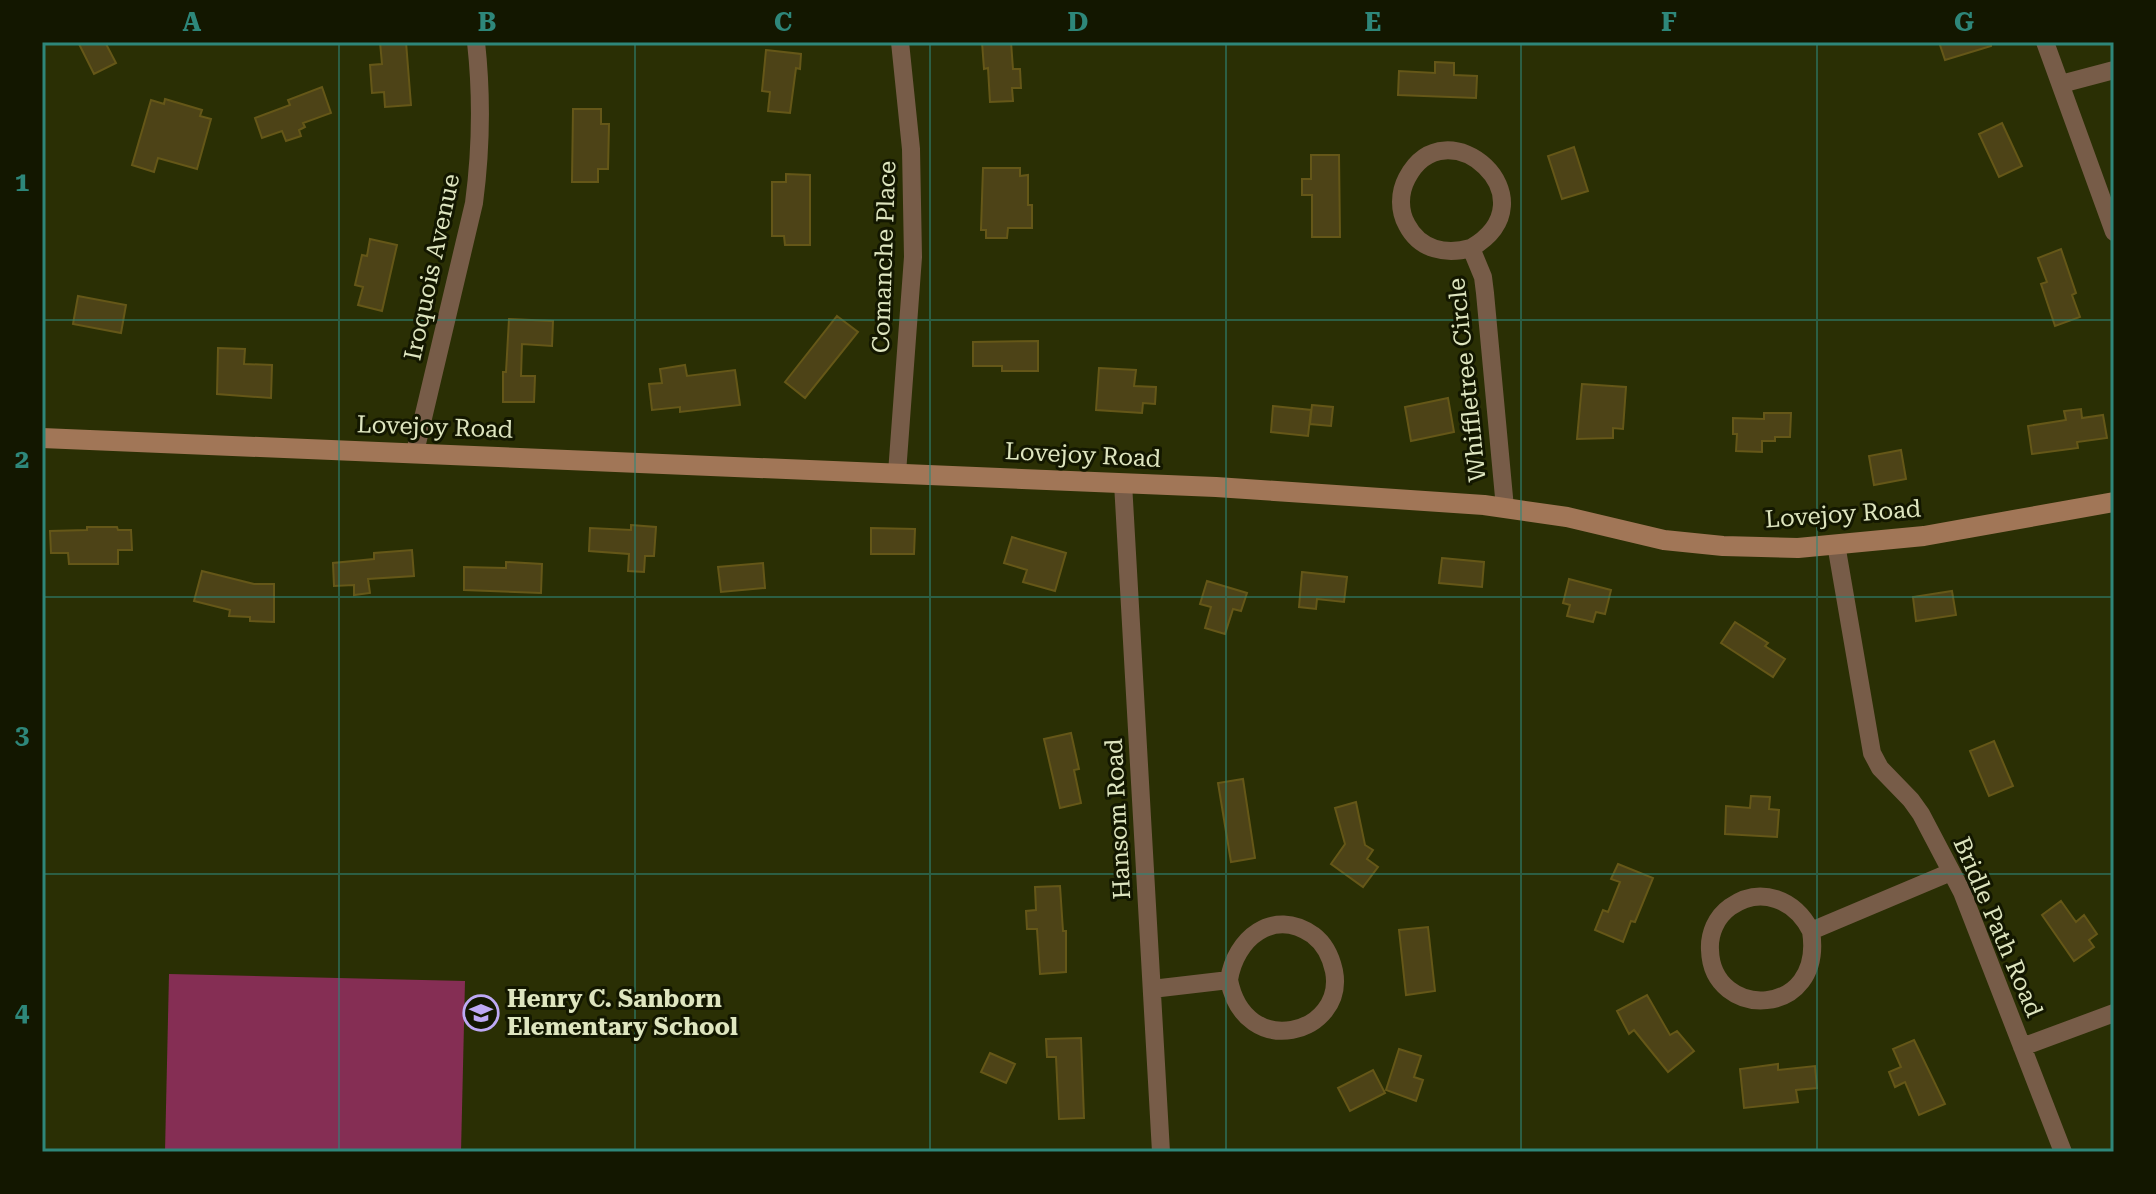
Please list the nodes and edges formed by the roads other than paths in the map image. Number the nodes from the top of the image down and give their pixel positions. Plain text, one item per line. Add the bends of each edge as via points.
1 (476, 42) edge
2 (900, 42) edge
3 (2045, 42) edge
4 (2114, 70) edge
5 (2061, 84) junction
6 (2114, 232) edge
7 (1471, 248) junction
8 (42, 438) edge
9 (415, 452) junction
10 (897, 473) junction
11 (1123, 483) junction
12 (2114, 502) edge
13 (1505, 508) junction
14 (1836, 544) junction
15 (1951, 872) junction
16 (1811, 931) junction
17 (1229, 980) junction
18 (1152, 989) junction
19 (2114, 1013) edge
20 (2022, 1047) junction
21 (1161, 1152) edge
22 (2063, 1152) edge

1 - 9 street, Iroquois Avenue via 479,163 474,203
2 - 10 street, Comanche Place via 911,149 913,257
3 - 5 street
4 - 5 street
5 - 6 street
7 - 7 street, Whiffletree Circle via 1496,224 1501,202 1497,180 1482,161 1461,152 1427,157 1402,188 1404,219 1414,236 1431,248
7 - 13 street, Whiffletree Circle via 1483,277
8 - 9 main road, Lovejoy Road
9 - 10 main road, Lovejoy Road
10 - 11 main road, Lovejoy Road
11 - 13 main road, Lovejoy Road
11 - 18 street, Hansom Road
12 - 14 main road, Lovejoy Road via 1924,536
13 - 14 main road, Lovejoy Road via 1664,540 1798,548
14 - 15 street, Bridle Path Road via 1872,753 1911,800
15 - 16 street
15 - 20 street, Bridle Path Road
16 - 16 street via 1803,916 1782,901 1757,896 1740,901 1715,924 1710,958 1716,975 1742,997 1775,999 1797,986 1812,965
17 - 17 street via 1239,948 1250,936 1281,925 1312,935 1324,946 1336,979 1323,1013 1292,1031 1256,1025 1242,1014
17 - 18 street
18 - 21 street, Hansom Road
19 - 20 street
20 - 22 street, Bridle Path Road

